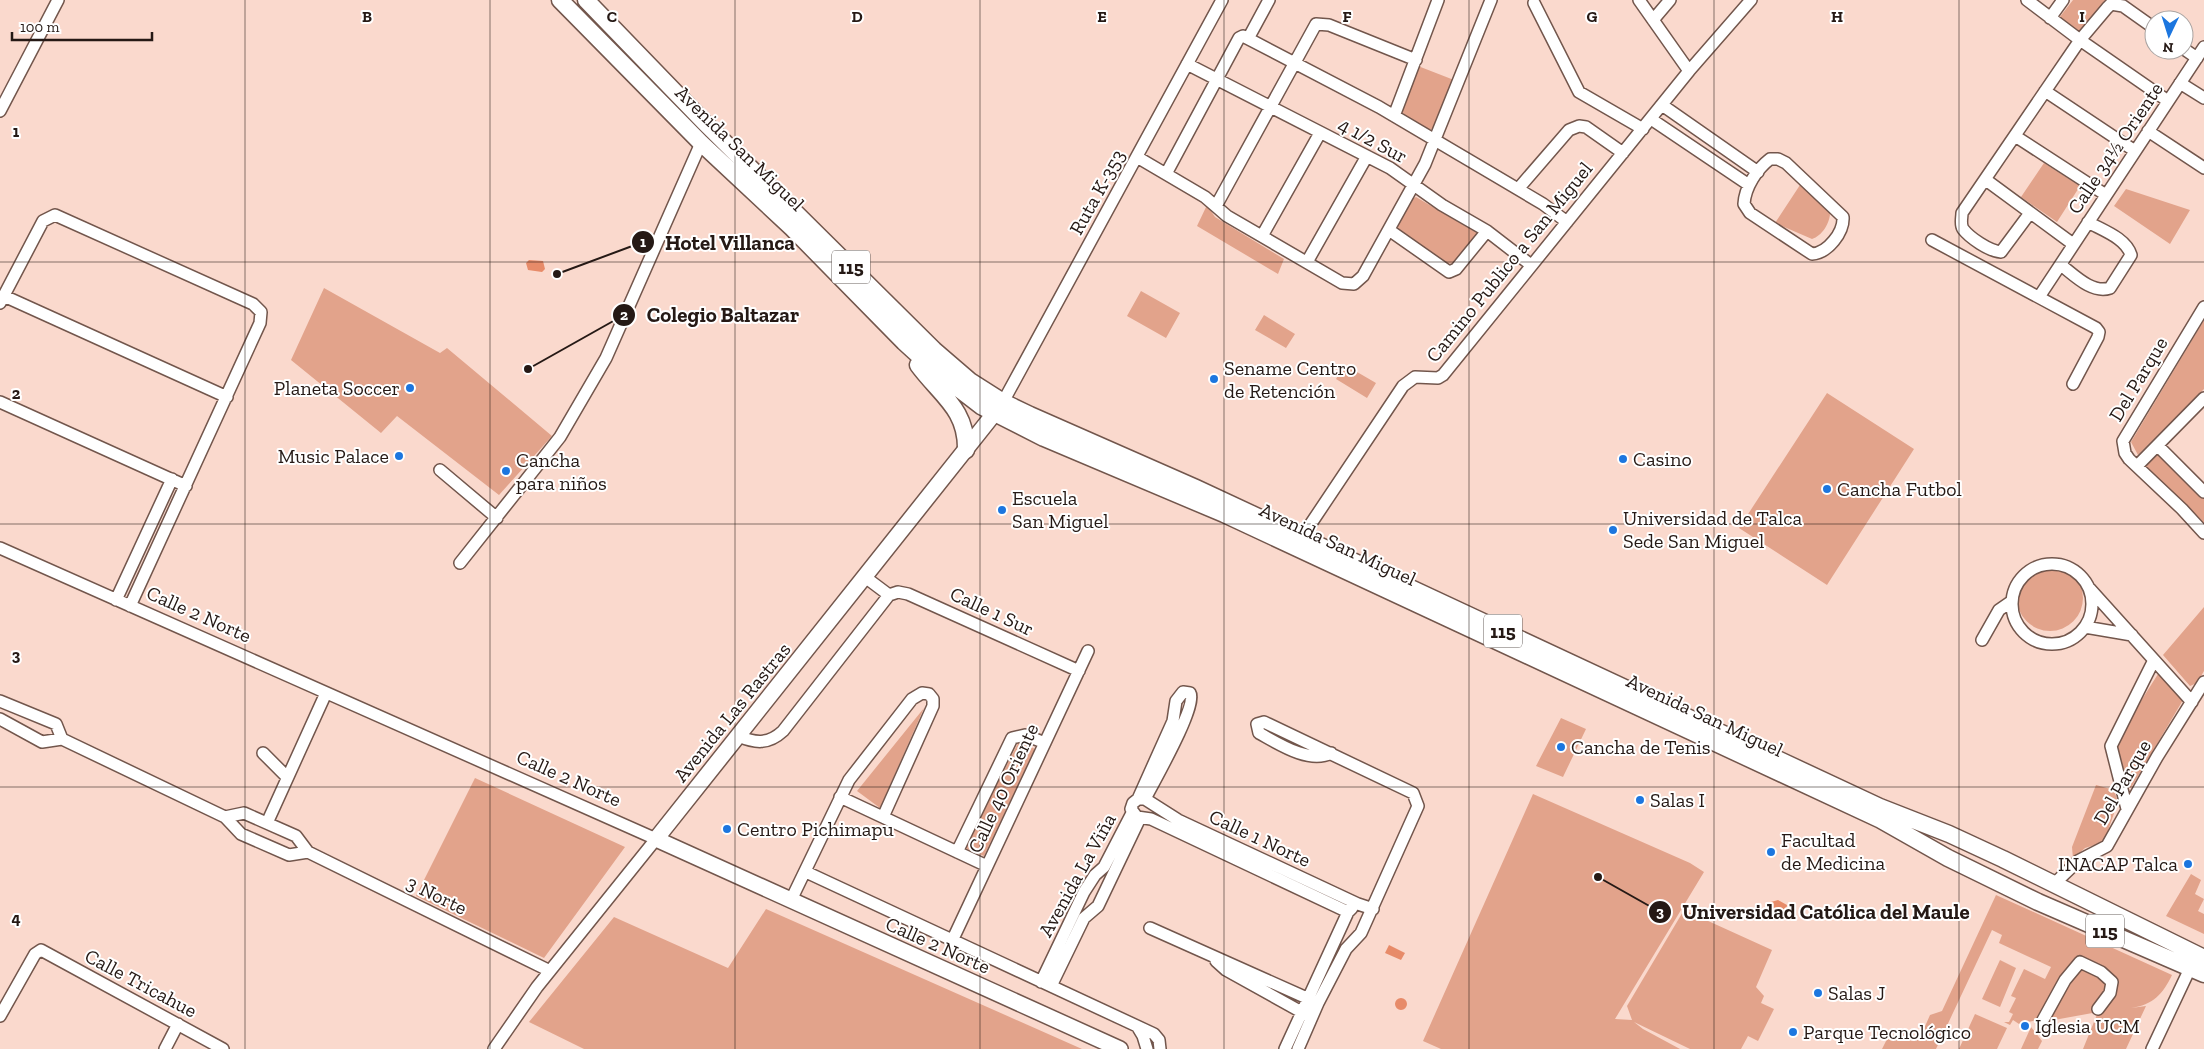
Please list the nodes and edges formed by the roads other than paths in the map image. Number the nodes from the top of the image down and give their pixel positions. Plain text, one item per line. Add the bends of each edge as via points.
1 (58, 0) edge
2 (560, 0) edge
3 (586, 0) edge
4 (1222, 0) edge
5 (1269, 0) edge
6 (1438, 0) edge
7 (1490, 0) edge
8 (1639, 0) edge
9 (1670, 0) edge
10 (1751, 0) edge
11 (2027, 0) edge
12 (2064, 0) edge
13 (1534, 3) dead end
14 (2050, 18) junction
15 (1653, 20) junction
16 (2144, 21) edge
17 (1249, 37) junction
18 (2080, 40) junction
19 (2204, 47) edge
20 (2194, 56) edge
21 (2197, 58) junction
22 (1416, 60) junction
23 (1294, 62) junction
24 (1187, 64) junction
25 (1690, 71) junction
26 (1216, 79) junction
27 (2180, 83) junction
28 (2045, 90) junction
29 (2204, 98) edge
30 (2168, 101) junction
31 (1662, 105) junction
32 (1270, 107) junction
33 (0, 111) edge
34 (1394, 116) junction
35 (1651, 119) junction
36 (705, 122) junction
37 (1642, 129) junction
38 (2148, 131) junction
39 (1320, 133) junction
40 (2015, 136) junction
41 (1436, 140) junction
42 (701, 143) junction
43 (2136, 151) junction
44 (1623, 153) junction
45 (1367, 156) junction
46 (1137, 157) junction
47 (2204, 168) edge
48 (1758, 172) junction
49 (1166, 174) junction
50 (1986, 180) junction
51 (1414, 185) junction
52 (1749, 185) junction
53 (1518, 189) junction
54 (2106, 195) junction
55 (1216, 206) junction
56 (2030, 213) junction
57 (1567, 222) junction
58 (2088, 222) junction
59 (1389, 230) junction
60 (1487, 231) junction
61 (1262, 236) junction
62 (1932, 240) dead end
63 (2074, 244) junction
64 (1307, 262) junction
65 (1531, 265) junction
66 (2061, 265) junction
67 (2039, 297) junction
68 (2, 299) edge
69 (2204, 307) edge
70 (904, 342) junction
71 (2073, 384) dead end
72 (227, 397) junction
73 (2204, 398) edge
74 (0, 402) edge
75 (999, 408) junction
76 (2158, 446) junction
77 (966, 450) junction
78 (2137, 466) junction
79 (440, 470) dead end
80 (172, 479) junction
81 (186, 486) junction
82 (2204, 492) edge
83 (497, 518) junction
84 (2204, 533) edge
85 (1302, 537) junction
86 (0, 548) edge
87 (460, 563) dead end
88 (864, 577) junction
89 (2090, 589) junction
90 (889, 595) junction
91 (116, 600) junction
92 (2012, 601) junction
93 (130, 606) junction
94 (2086, 627) junction
95 (2132, 635) junction
96 (1982, 640) dead end
97 (1088, 651) dead end
98 (2154, 660) junction
99 (1079, 671) junction
100 (2204, 682) edge
101 (326, 692) junction
102 (0, 701) edge
103 (2192, 702) junction
104 (0, 719) edge
105 (738, 736) junction
106 (62, 739) junction
107 (1045, 744) junction
108 (263, 753) dead end
109 (1331, 753) junction
110 (287, 778) junction
111 (840, 797) junction
112 (1144, 800) junction
113 (2127, 809) junction
114 (1139, 816) junction
115 (225, 817) junction
116 (882, 817) junction
117 (267, 823) junction
118 (656, 839) junction
119 (308, 852) junction
120 (957, 852) junction
121 (2003, 859) junction
122 (987, 866) junction
123 (806, 872) junction
124 (1991, 879) junction
125 (2055, 883) junction
126 (791, 900) junction
127 (2038, 902) junction
128 (1358, 904) junction
129 (1372, 908) junction
130 (1348, 912) junction
131 (1150, 928) dead end
132 (952, 941) junction
133 (1334, 945) junction
134 (1346, 949) junction
135 (1212, 956) junction
136 (2199, 963) edge
137 (550, 971) junction
138 (1046, 984) junction
139 (1313, 1000) junction
140 (2098, 1009) dead end
141 (1301, 1012) junction
142 (0, 1016) edge
143 (1312, 1018) junction
144 (2043, 1020) dead end
145 (178, 1024) junction
146 (1136, 1026) junction
147 (166, 1049) edge
148 (223, 1049) edge
149 (494, 1049) edge
150 (1120, 1049) edge
151 (1147, 1049) edge
152 (1160, 1049) edge
153 (1285, 1049) edge
154 (1298, 1049) edge
155 (2152, 1049) edge

1 - 33 street
2 - 42 highway, Avenida San Miguel / 115
3 - 36 highway, Avenida San Miguel / 115
4 - 24 street, Ruta K-353
5 - 17 street
6 - 22 street
7 - 41 street
8 - 15 street
9 - 15 street
10 - 25 street, Camino Publico a San Miguel
11 - 14 street
12 - 14 street
13 - 37 street via 1579,92
14 - 18 street
15 - 25 street
16 - 18 street via 2123,6 2111,4
17 - 23 street
17 - 26 street via 1239,38
18 - 28 street
18 - 30 street
19 - 21 street, Calle 34½ Oriente
20 - 21 street
21 - 27 street, Calle 34½ Oriente
22 - 23 street via 1329,25 1316,24
22 - 34 street
23 - 32 street
23 - 34 street
24 - 26 street, 4 1/2 Sur
24 - 46 street, Ruta K-353
25 - 31 street, Camino Publico a San Miguel
26 - 32 street, 4 1/2 Sur
26 - 49 street
27 - 29 street
27 - 30 street, Calle 34½ Oriente
28 - 40 street
28 - 43 street
30 - 38 street, Calle 34½ Oriente
31 - 35 street, Camino Publico a San Miguel
31 - 48 street
32 - 39 street, 4 1/2 Sur
32 - 55 street
34 - 41 street
35 - 37 street, Camino Publico a San Miguel
35 - 52 street
36 - 42 highway
36 - 75 highway, Avenida San Miguel / 115 via 934,350
37 - 44 street, Camino Publico a San Miguel
38 - 43 street, Calle 34½ Oriente
38 - 47 street
39 - 45 street, 4 1/2 Sur
39 - 61 street
40 - 50 street
40 - 54 street
41 - 51 street
41 - 53 street
42 - 70 highway, Avenida San Miguel / 115 via 792,228
42 - 83 street via 606,358 560,437
43 - 54 street, Calle 34½ Oriente
44 - 53 street via 1586,127 1579,126 1569,130
44 - 57 street, Camino Publico a San Miguel
45 - 51 street, 4 1/2 Sur
45 - 64 street
46 - 49 street
46 - 75 street, Ruta K-353
48 - 52 street
48 - 52 street via 1770,159 1778,159 1836,210 1843,224 1832,243 1825,250 1812,254 1750,213 1744,204
49 - 55 street
50 - 56 street
50 - 56 street via 1962,213 1961,223 1964,229 1993,251 2000,252
51 - 59 street
51 - 60 street, 4 1/2 Sur
53 - 57 street
54 - 58 street, Calle 34½ Oriente
55 - 61 street
56 - 63 street
57 - 65 street, Camino Publico a San Miguel
58 - 63 street, Calle 34½ Oriente
58 - 66 street via 2122,242 2131,255 2110,288 2104,290 2093,288
59 - 60 street via 1449,272 1456,269
59 - 64 street via 1363,276 1354,284 1345,284
60 - 65 street, 4 1/2 Sur
61 - 64 street
62 - 67 street
63 - 66 street, Calle 34½ Oriente
65 - 85 street, Camino Publico a San Miguel via 1440,377 1415,377 1403,386
66 - 67 street, Calle 34½ Oriente
67 - 71 street via 2099,332
68 - 72 street
68 - 72 street via 45,218 58,215 79,224 259,308 262,315 260,323
69 - 78 street, Del Parque via 2124,436 2125,453
70 - 75 highway, Avenida San Miguel / 115 via 981,406
70 - 77 highway via 925,375 959,414 966,434
72 - 81 street
73 - 76 street
74 - 80 street
75 - 77 main road, Avenida Las Rastras
75 - 85 highway, Avenida San Miguel / 115
75 - 124 highway, Avenida San Miguel / 115 via 1044,438 1224,514 1881,820
76 - 78 street
76 - 82 street
77 - 88 main road, Avenida Las Rastras
78 - 84 street, Del Parque
79 - 83 street
80 - 81 street
80 - 91 street
81 - 93 street
83 - 87 street
85 - 121 highway, Avenida San Miguel / 115 via 1880,807
86 - 91 street, Calle 2 Norte
88 - 90 street
88 - 105 main road, Avenida Las Rastras
89 - 92 street via 2085,580 2068,566 2046,564 2026,573 2014,590
89 - 94 street via 2092,608
89 - 95 street
90 - 99 street, Calle 1 Sur via 898,592 908,594
90 - 105 street via 778,736 760,743
91 - 93 street, Calle 2 Norte
92 - 94 street via 2016,621 2039,642 2049,644 2070,640
92 - 96 street via 1999,610
93 - 101 street, Calle 2 Norte
94 - 95 street
95 - 98 street
97 - 99 street, Calle 40 Oriente
98 - 103 street
98 - 113 street via 2111,746
99 - 107 street, Calle 40 Oriente
100 - 103 street, Del Parque
101 - 110 street
101 - 118 street, Calle 2 Norte
102 - 106 street, 3 Norte via 56,724
103 - 113 street, Del Parque
104 - 106 street, 3 Norte via 42,742
105 - 118 main road, Avenida Las Rastras
106 - 115 street, 3 Norte
107 - 120 street via 1025,735 1012,738
107 - 122 street, Calle 40 Oriente
108 - 110 street
109 - 109 street via 1264,722 1257,724 1259,733 1308,756 1322,757
109 - 129 street via 1413,793 1418,801 1418,810
110 - 117 street
111 - 116 street
111 - 116 street via 849,780 912,699 926,693 931,696 933,706
111 - 123 street
112 - 112 street, Avenida La Viña via 1183,724 1192,699 1190,692 1183,692 1177,698 1173,721
112 - 114 street via 1149,812
112 - 114 street via 1133,803
112 - 128 street, Calle 1 Norte via 1178,820
113 - 125 street, Del Parque via 2107,846 2078,861
114 - 130 street, Calle 1 Norte
114 - 138 street, Avenida La Viña via 1101,900 1080,925
114 - 138 street, Avenida La Viña via 1084,892
115 - 117 street, 3 Norte via 244,814
115 - 119 street, 3 Norte via 241,834 288,855
116 - 120 street
117 - 119 street, 3 Norte via 296,836
118 - 126 main road, Calle 2 Norte
118 - 137 street, Avenida Las Rastras
119 - 137 street, 3 Norte
120 - 122 street
121 - 124 highway via 1993,869
121 - 125 highway, Avenida San Miguel / 115
122 - 132 street, Calle 40 Oriente
123 - 126 street
123 - 132 street, Calle 2 Norte
124 - 127 highway, Avenida San Miguel / 115
125 - 127 highway via 2046,897
125 - 136 highway, Avenida San Miguel / 115
126 - 150 main road, Calle 2 Norte
127 - 136 highway, Avenida San Miguel / 115
128 - 129 street, Calle 1 Norte
128 - 130 street
129 - 134 street via 1361,933
130 - 133 street
131 - 135 street
132 - 138 street, Calle 2 Norte
133 - 134 street
133 - 139 street
134 - 139 street
135 - 139 street
135 - 141 street via 1226,970
136 - 155 street
137 - 149 street, Avenida Las Rastras
138 - 146 street, Calle 2 Norte
139 - 141 street
139 - 143 street
140 - 144 street via 2110,993 2112,982 2101,972 2080,962 2065,980
141 - 143 street
141 - 153 street
142 - 145 street, Calle Tricahue via 35,954 41,950
143 - 154 street
145 - 147 street
145 - 148 street, Calle Tricahue
146 - 151 street
146 - 152 street, Calle 2 Norte via 1154,1034

